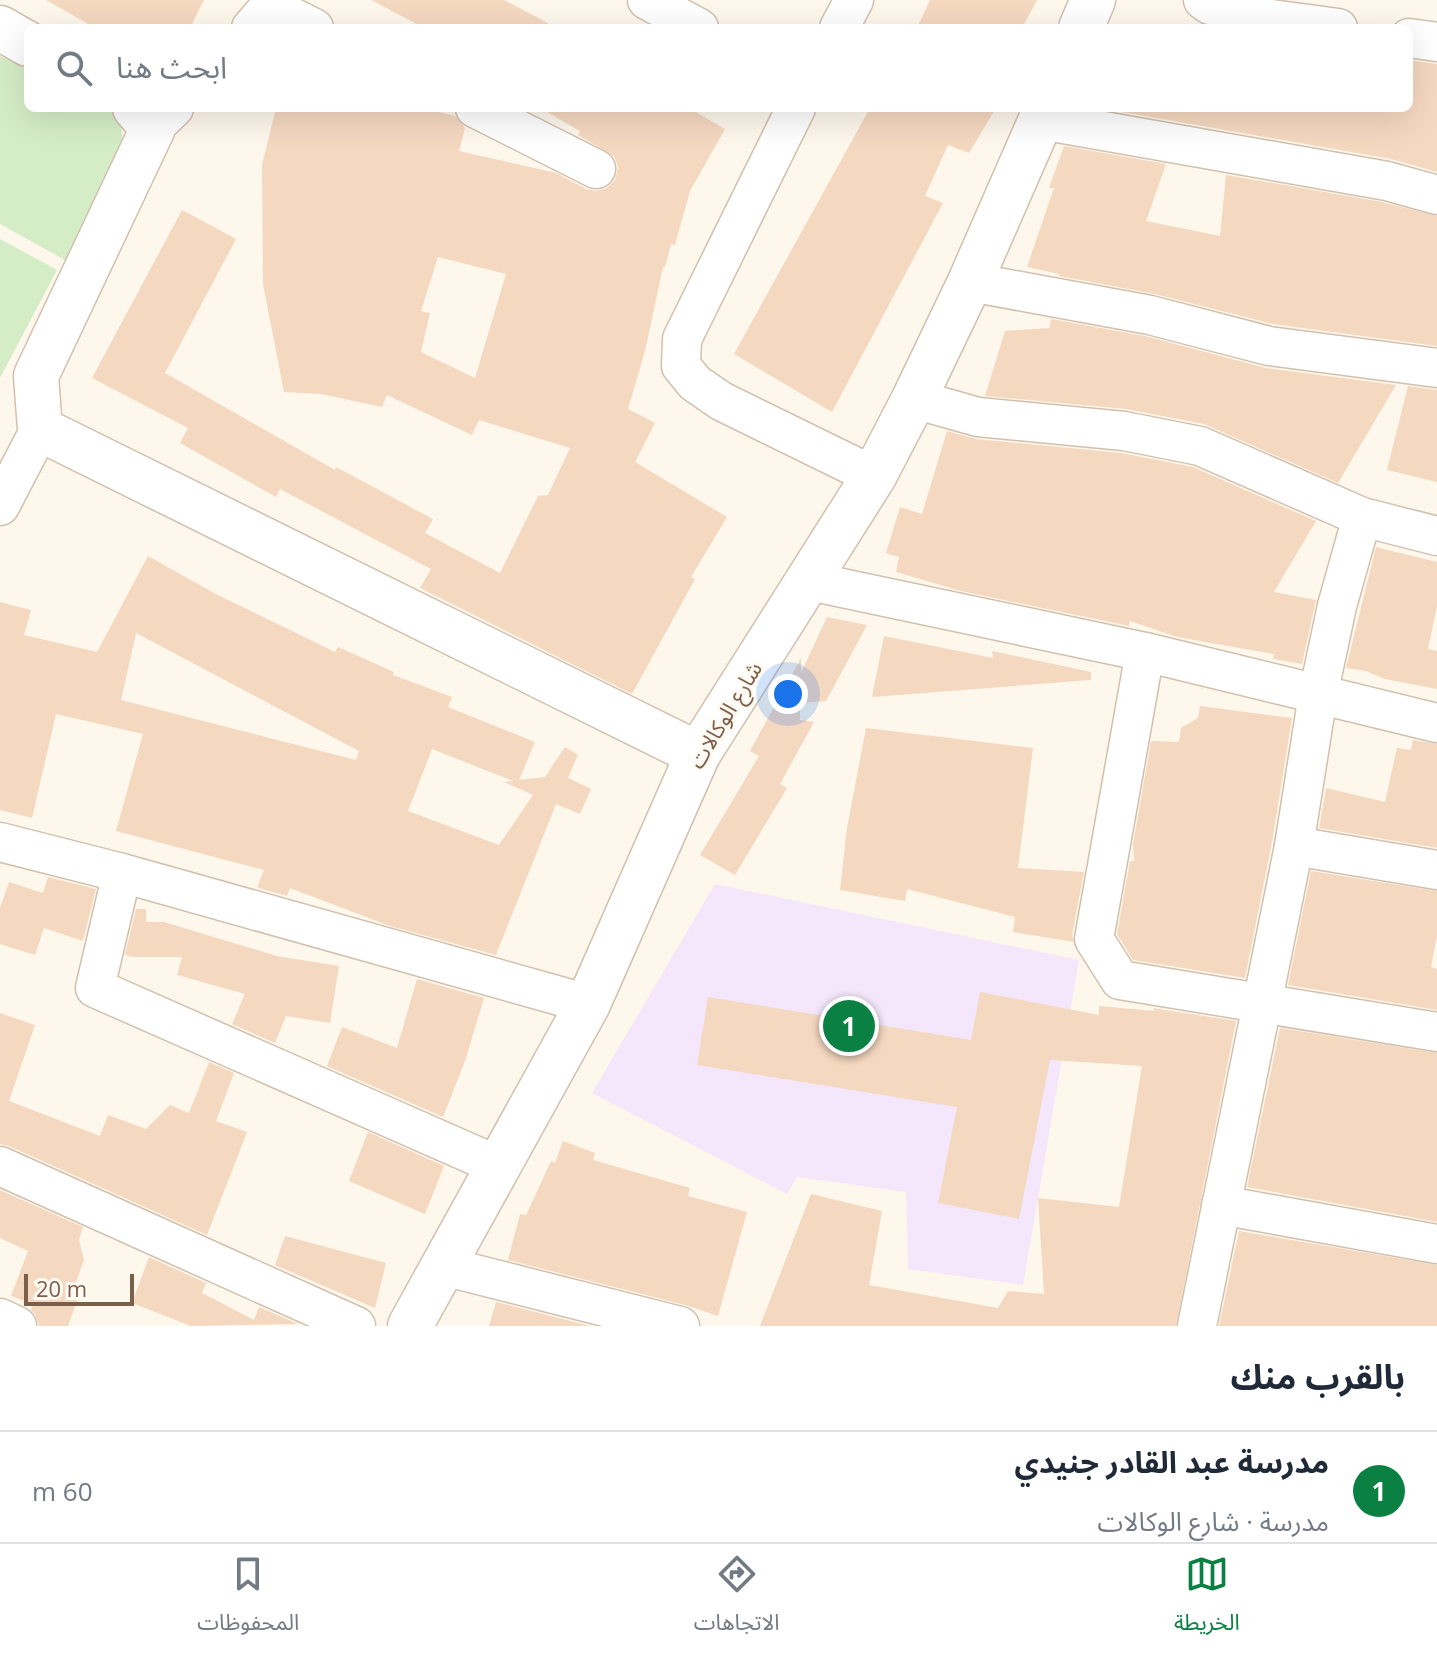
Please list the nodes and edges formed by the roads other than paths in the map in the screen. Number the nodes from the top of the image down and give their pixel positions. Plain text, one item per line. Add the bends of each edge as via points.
1 (647, 0) edge
2 (854, 0) edge
3 (1093, 0) edge
4 (1203, 0) edge
5 (254, 24) edge
6 (306, 24) edge
7 (692, 24) edge
8 (841, 24) edge
9 (1083, 24) edge
10 (1308, 24) edge
11 (0, 28) edge
12 (1413, 39) edge
13 (24, 42) edge
14 (1437, 42) edge
15 (483, 112) edge
16 (794, 112) edge
17 (1044, 114) edge
18 (154, 115) edge
19 (596, 169) dead end
20 (1437, 195) edge
21 (970, 282) junction
22 (1437, 368) edge
23 (914, 399) junction
24 (40, 429) junction
25 (874, 476) junction
26 (0, 506) edge
27 (1362, 517) junction
28 (1437, 536) edge
29 (809, 581) junction
30 (1145, 652) junction
31 (1318, 695) junction
32 (1437, 723) edge
33 (698, 754) junction
34 (0, 842) edge
35 (1294, 846) junction
36 (1437, 870) edge
37 (122, 873) junction
38 (1262, 1003) junction
39 (588, 1004) junction
40 (1437, 1032) edge
41 (0, 1166) edge
42 (499, 1166) junction
43 (1221, 1205) junction
44 (1437, 1244) edge
45 (443, 1266) junction
46 (0, 1318) edge
47 (17, 1326) edge
48 (356, 1326) edge
49 (410, 1326) edge
50 (680, 1326) edge
51 (1197, 1326) edge

1 - 7 street
2 - 8 street
3 - 9 street
4 - 10 street
5 - 6 street via 270,6
11 - 13 street
12 - 14 street
15 - 19 street
16 - 25 street via 682,339 681,366 721,401
17 - 20 street
17 - 21 street, شارع الوكالات
18 - 24 street via 36,376
21 - 22 street via 1150,315 1269,346
21 - 23 street, شارع الوكالات
23 - 25 street, شارع الوكالات
23 - 27 street via 978,417 1124,431 1200,446
24 - 26 street
24 - 33 street
25 - 29 street, شارع الوكالات
27 - 28 street
27 - 31 street
29 - 30 street
29 - 33 street, شارع الوكالات
30 - 31 street
30 - 38 street via 1094,939 1120,980
31 - 32 street
31 - 35 street
33 - 39 street, شارع الوكالات
34 - 37 street
35 - 36 street
35 - 38 street
37 - 39 street
37 - 42 street via 95,988
38 - 40 street
38 - 43 street
39 - 42 street, شارع الوكالات
41 - 48 street
42 - 45 street, شارع الوكالات
43 - 44 street
43 - 51 street
45 - 49 street, شارع الوكالات
45 - 50 street
46 - 47 street

